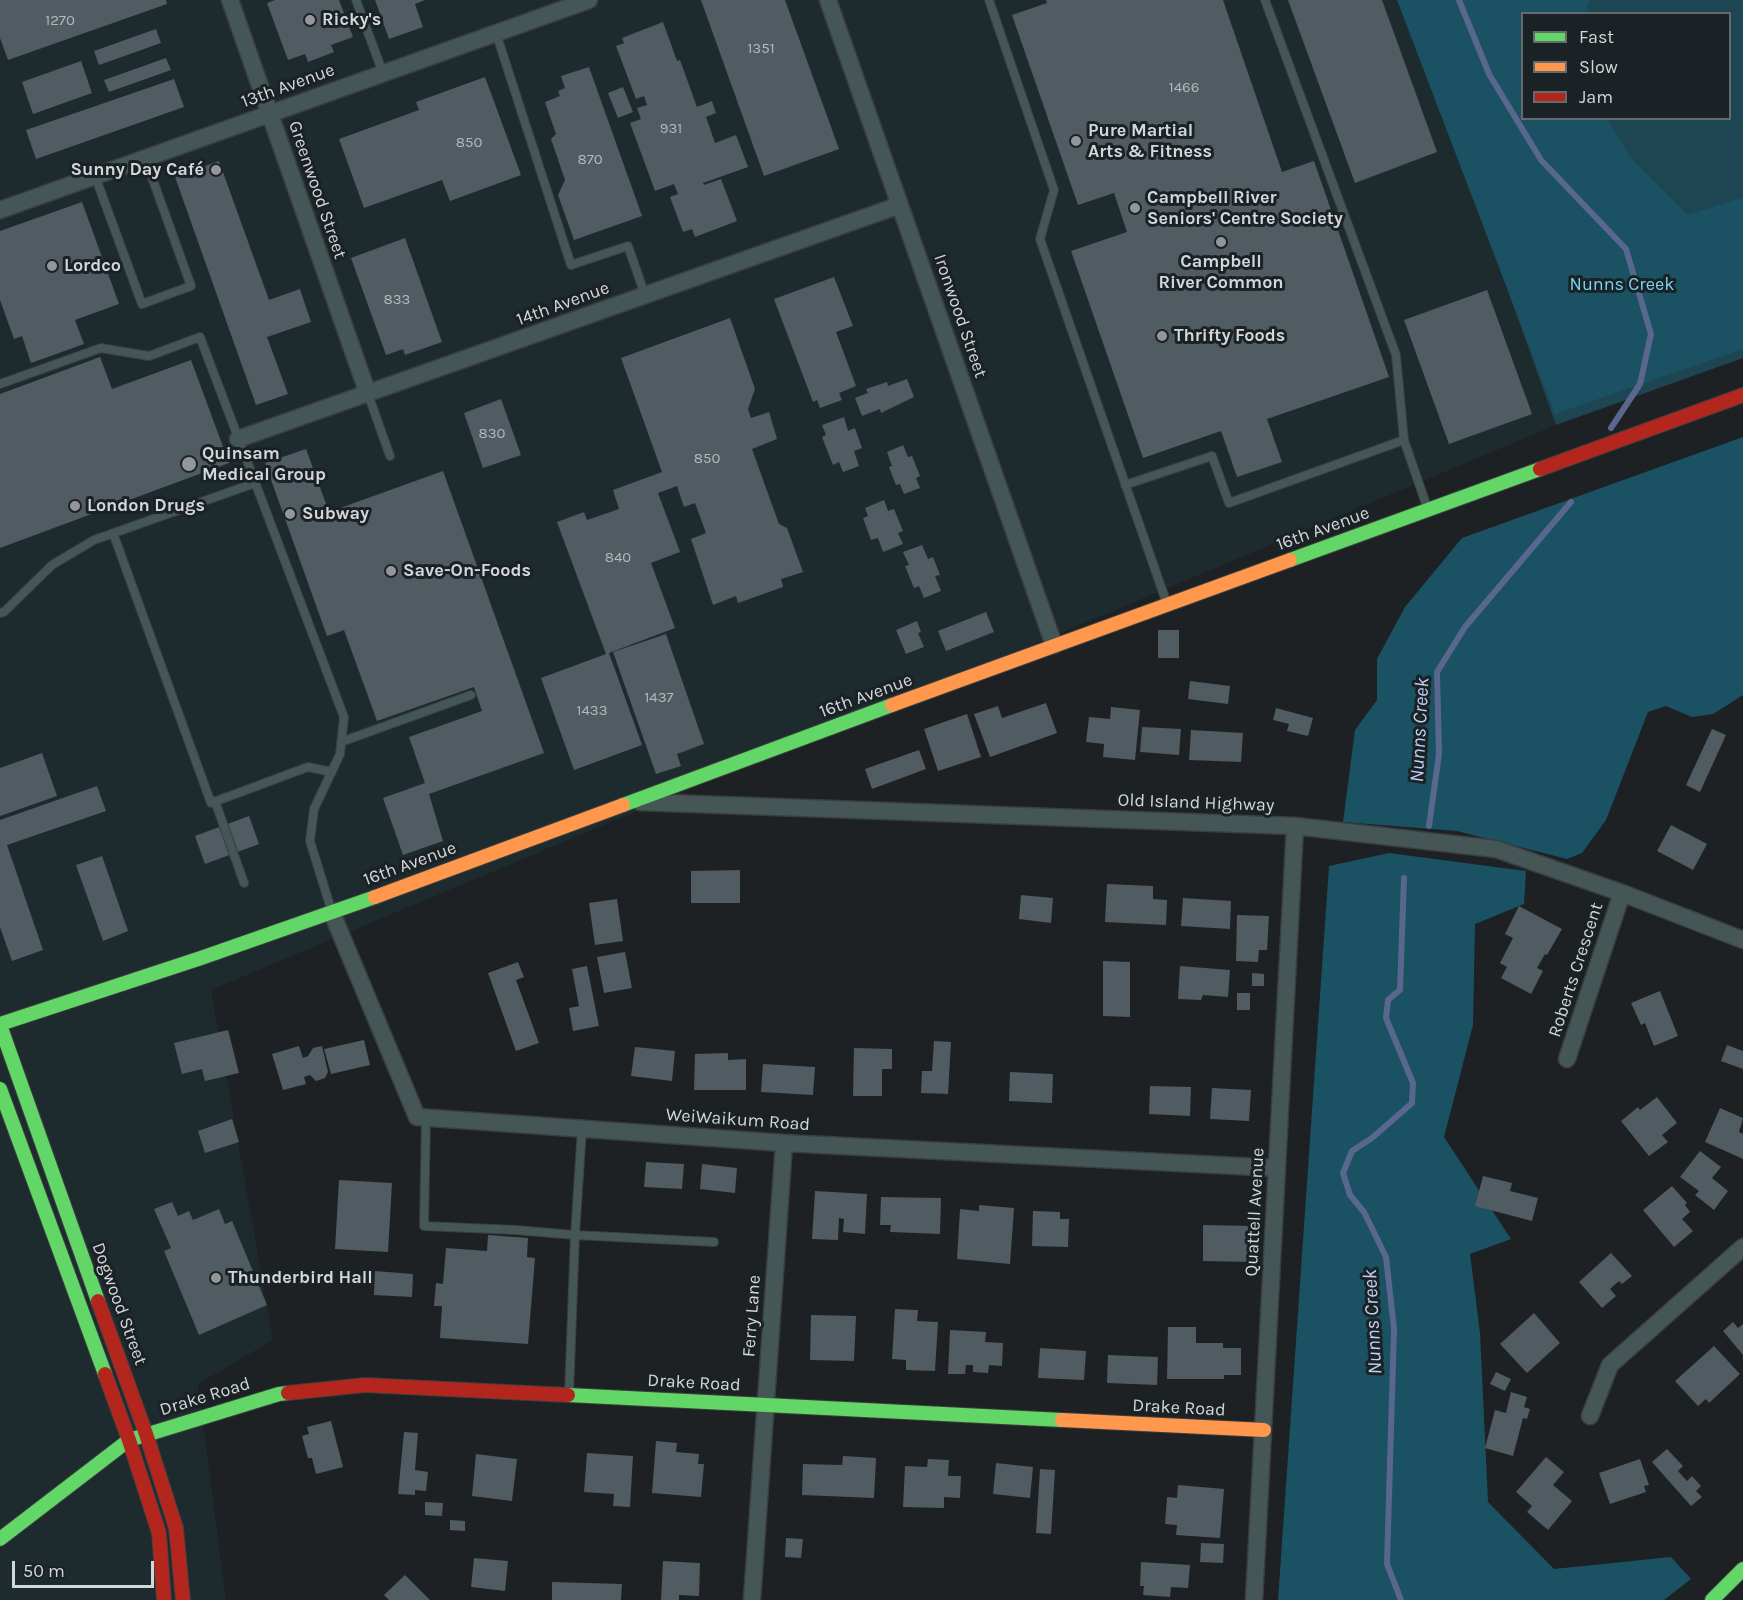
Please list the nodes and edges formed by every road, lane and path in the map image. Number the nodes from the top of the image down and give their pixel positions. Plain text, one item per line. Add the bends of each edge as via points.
1 (230, 0) edge
2 (356, 0) edge
3 (589, 0) edge
4 (828, 0) edge
5 (989, 0) edge
6 (1265, 0) edge
7 (496, 33) junction
8 (383, 73) junction
9 (270, 113) junction
10 (145, 158) junction
11 (95, 176) junction
12 (900, 205) junction
13 (0, 210) edge
14 (645, 295) junction
15 (0, 384) edge
16 (368, 394) junction
17 (1743, 395) edge
18 (238, 439) junction
19 (1404, 441) junction
20 (390, 456) dead end
21 (255, 483) junction
22 (1125, 485) junction
23 (1428, 510) junction
24 (113, 533) junction
25 (1167, 605) junction
26 (0, 614) edge
27 (1054, 645) junction
28 (471, 695) dead end
29 (341, 742) junction
30 (332, 772) junction
31 (215, 801) junction
32 (631, 802) junction
33 (1295, 826) junction
34 (244, 883) dead end
35 (1622, 893) junction
36 (332, 913) junction
37 (1743, 940) edge
38 (0, 1025) edge
39 (1566, 1059) dead end
40 (0, 1089) edge
41 (426, 1118) junction
42 (582, 1129) junction
43 (784, 1143) junction
44 (1277, 1168) junction
45 (575, 1235) junction
46 (714, 1242) dead end
47 (1743, 1247) edge
48 (569, 1395) junction
49 (766, 1405) junction
50 (1590, 1416) dead end
51 (1264, 1430) junction
52 (146, 1434) junction
53 (129, 1440) junction
54 (0, 1539) edge
55 (1743, 1569) edge
56 (164, 1600) edge
57 (183, 1600) edge
58 (752, 1600) edge
59 (1254, 1600) edge
60 (1712, 1600) edge

1 - 9 street, Greenwood Street
2 - 8 lane
3 - 7 street, 13th Avenue
4 - 12 street, Ironwood Street
5 - 22 lane via 1054,190 1040,239
6 - 19 lane via 1396,355
7 - 8 street, 13th Avenue
7 - 14 lane via 571,265 628,246
8 - 9 street, 13th Avenue
9 - 10 street, 13th Avenue
9 - 16 street, Greenwood Street
10 - 11 street, 13th Avenue
10 - 11 lane via 191,286 142,304
11 - 13 street, 13th Avenue
12 - 14 street, 14th Avenue
12 - 27 street, Ironwood Street
14 - 16 street, 14th Avenue
15 - 18 lane via 100,348 149,356 200,337
16 - 18 street, 14th Avenue
16 - 20 lane
17 - 23 street, 16th Avenue
18 - 21 lane
19 - 22 lane via 1229,503 1212,456
19 - 23 lane
21 - 24 lane
21 - 29 lane via 344,717
22 - 25 lane
23 - 25 street, 16th Avenue
24 - 26 lane via 52,565
24 - 31 lane via 211,803
25 - 27 street, 16th Avenue
27 - 32 street, 16th Avenue
28 - 29 lane
29 - 30 lane
30 - 31 lane via 308,767
30 - 36 lane via 314,809 310,841
31 - 34 lane
32 - 33 street, Old Island Highway
32 - 36 street, 16th Avenue
33 - 35 street, Old Island Highway via 1496,849
33 - 44 street, Quattell Avenue
35 - 37 street, Old Island Highway
35 - 39 street, Roberts Crescent
36 - 38 street, 16th Avenue
36 - 41 street via 417,1117
38 - 52 street, Dogwood Street
40 - 53 street, Dogwood Street
41 - 42 street, WeiWaikum Road
41 - 45 lane via 424,1226
42 - 43 street, WeiWaikum Road
42 - 45 lane
43 - 44 street, WeiWaikum Road
43 - 49 street, Ferry Lane
44 - 51 street, Quattell Avenue
45 - 46 lane
45 - 48 lane
47 - 50 street via 1610,1365
48 - 49 street, Drake Road
48 - 52 street, Drake Road via 365,1385 279,1394
49 - 51 street, Drake Road
49 - 58 street, Ferry Lane
51 - 59 street, Quattell Avenue
52 - 53 street, Drake Road
52 - 57 street, Dogwood Street via 176,1528
53 - 54 street, Drake Road
53 - 56 street, Dogwood Street via 159,1533
55 - 60 street

